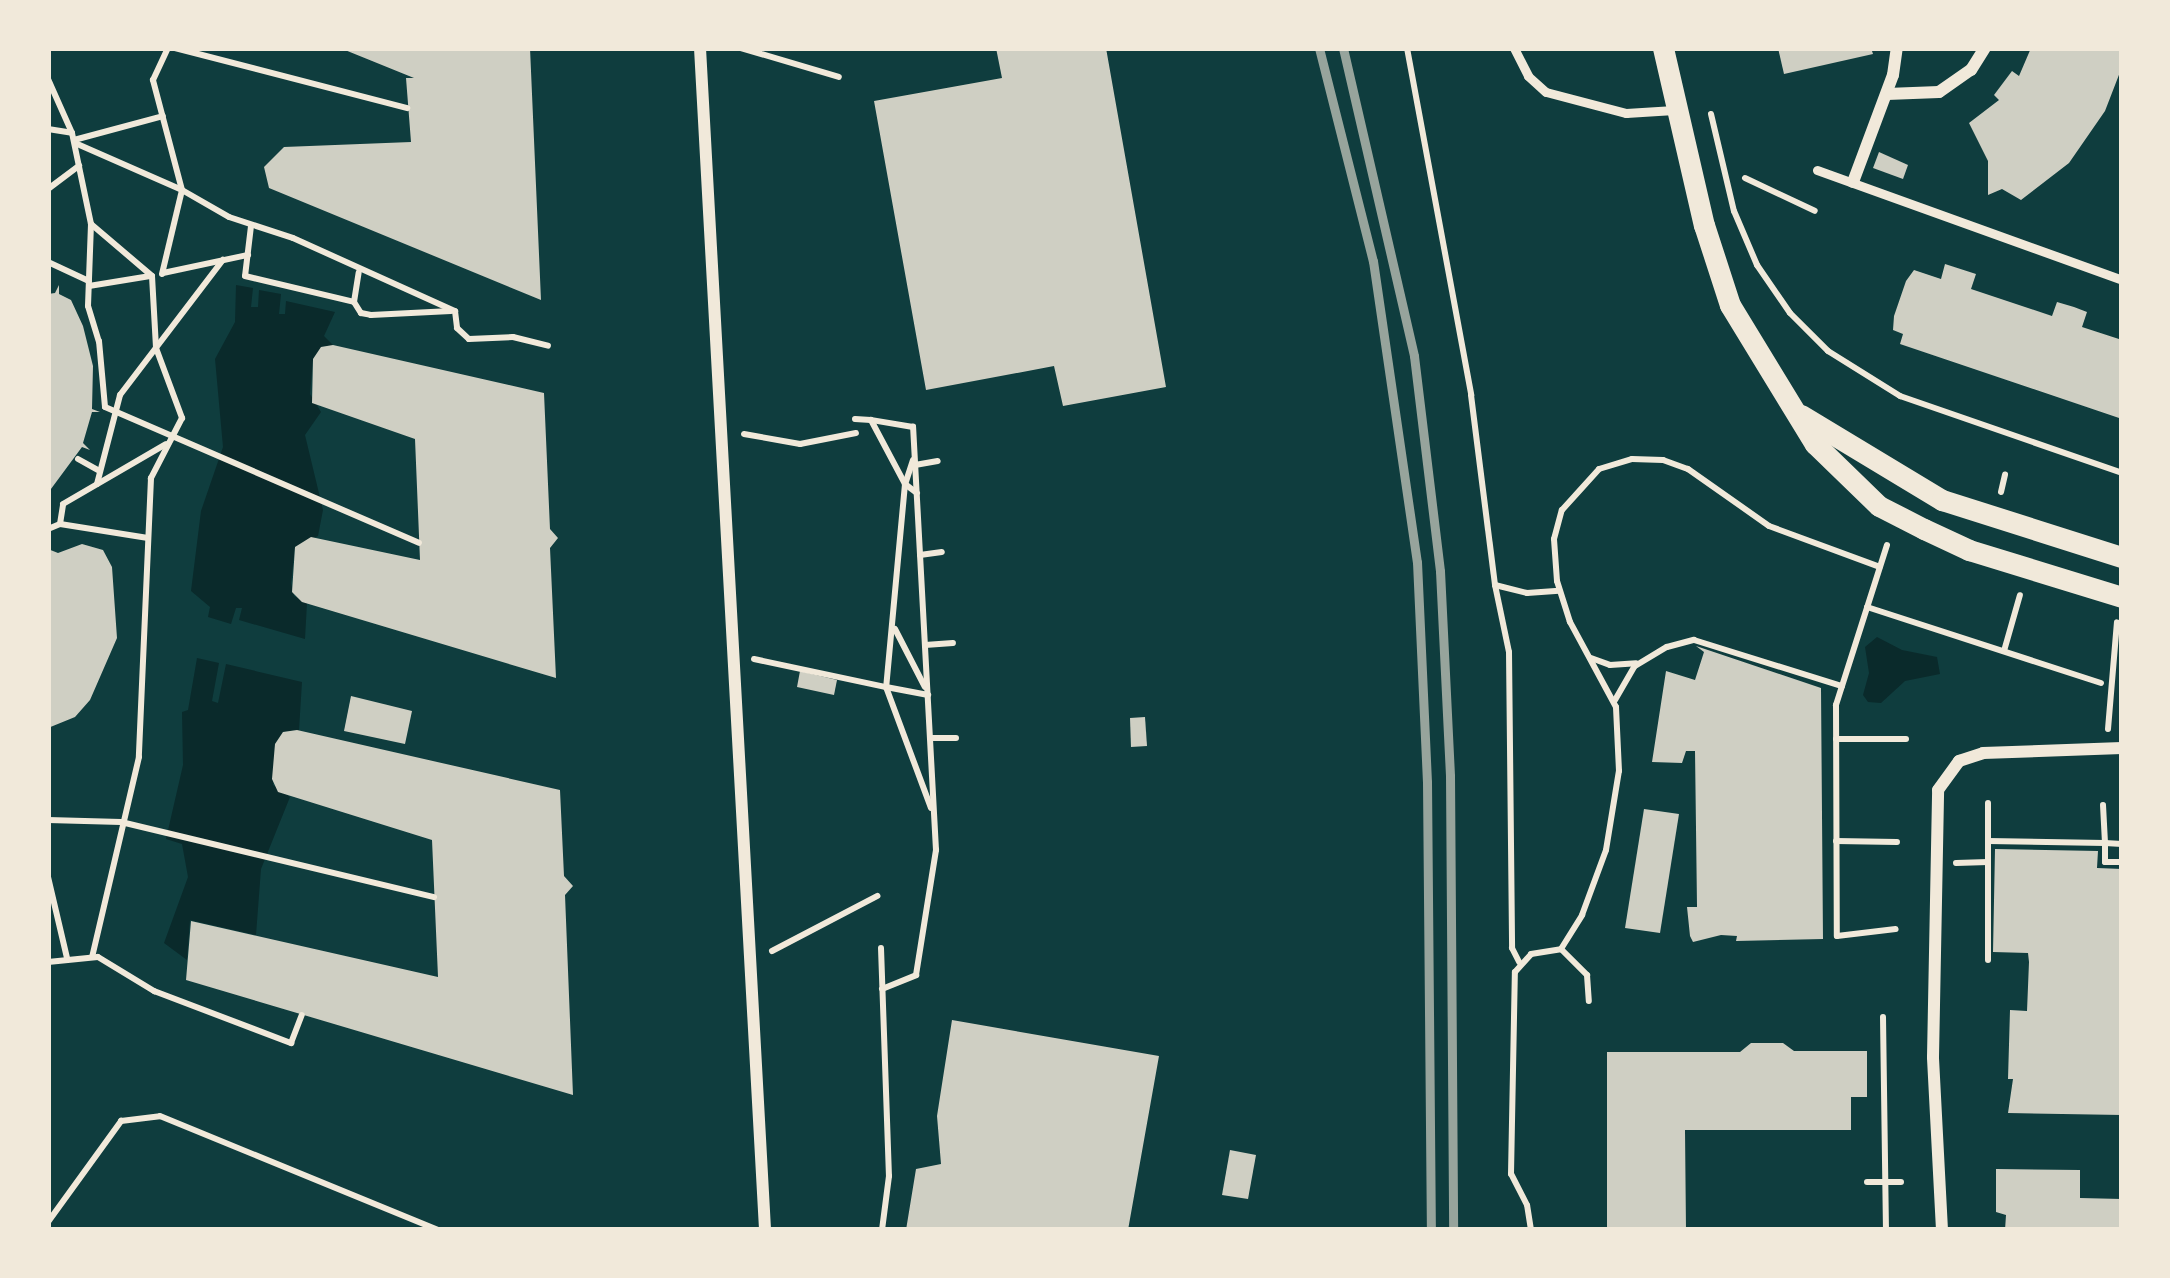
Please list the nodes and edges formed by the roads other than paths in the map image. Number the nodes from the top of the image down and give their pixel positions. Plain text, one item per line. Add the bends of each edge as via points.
1 (700, 48) edge
2 (1514, 48) edge
3 (1663, 48) edge
4 (1897, 48) edge
5 (1985, 48) edge
6 (1887, 94) junction
7 (1677, 110) junction
8 (1817, 170) dead end
9 (1853, 182) junction
10 (2122, 280) edge
11 (1797, 413) junction
12 (2122, 557) edge
13 (2120, 602) edge
14 (2122, 748) edge
15 (765, 1230) edge
16 (1942, 1230) edge

1 - 15 street
2 - 7 lane via 1546,92 1625,113
3 - 7 street
4 - 6 street
5 - 6 street via 1940,92
6 - 9 street
7 - 11 street via 1730,305
8 - 9 lane
9 - 10 lane
11 - 12 street via 1942,500
11 - 13 street via 1815,444 1879,506 1969,550
14 - 16 street via 1971,755 1939,790 1933,1057

